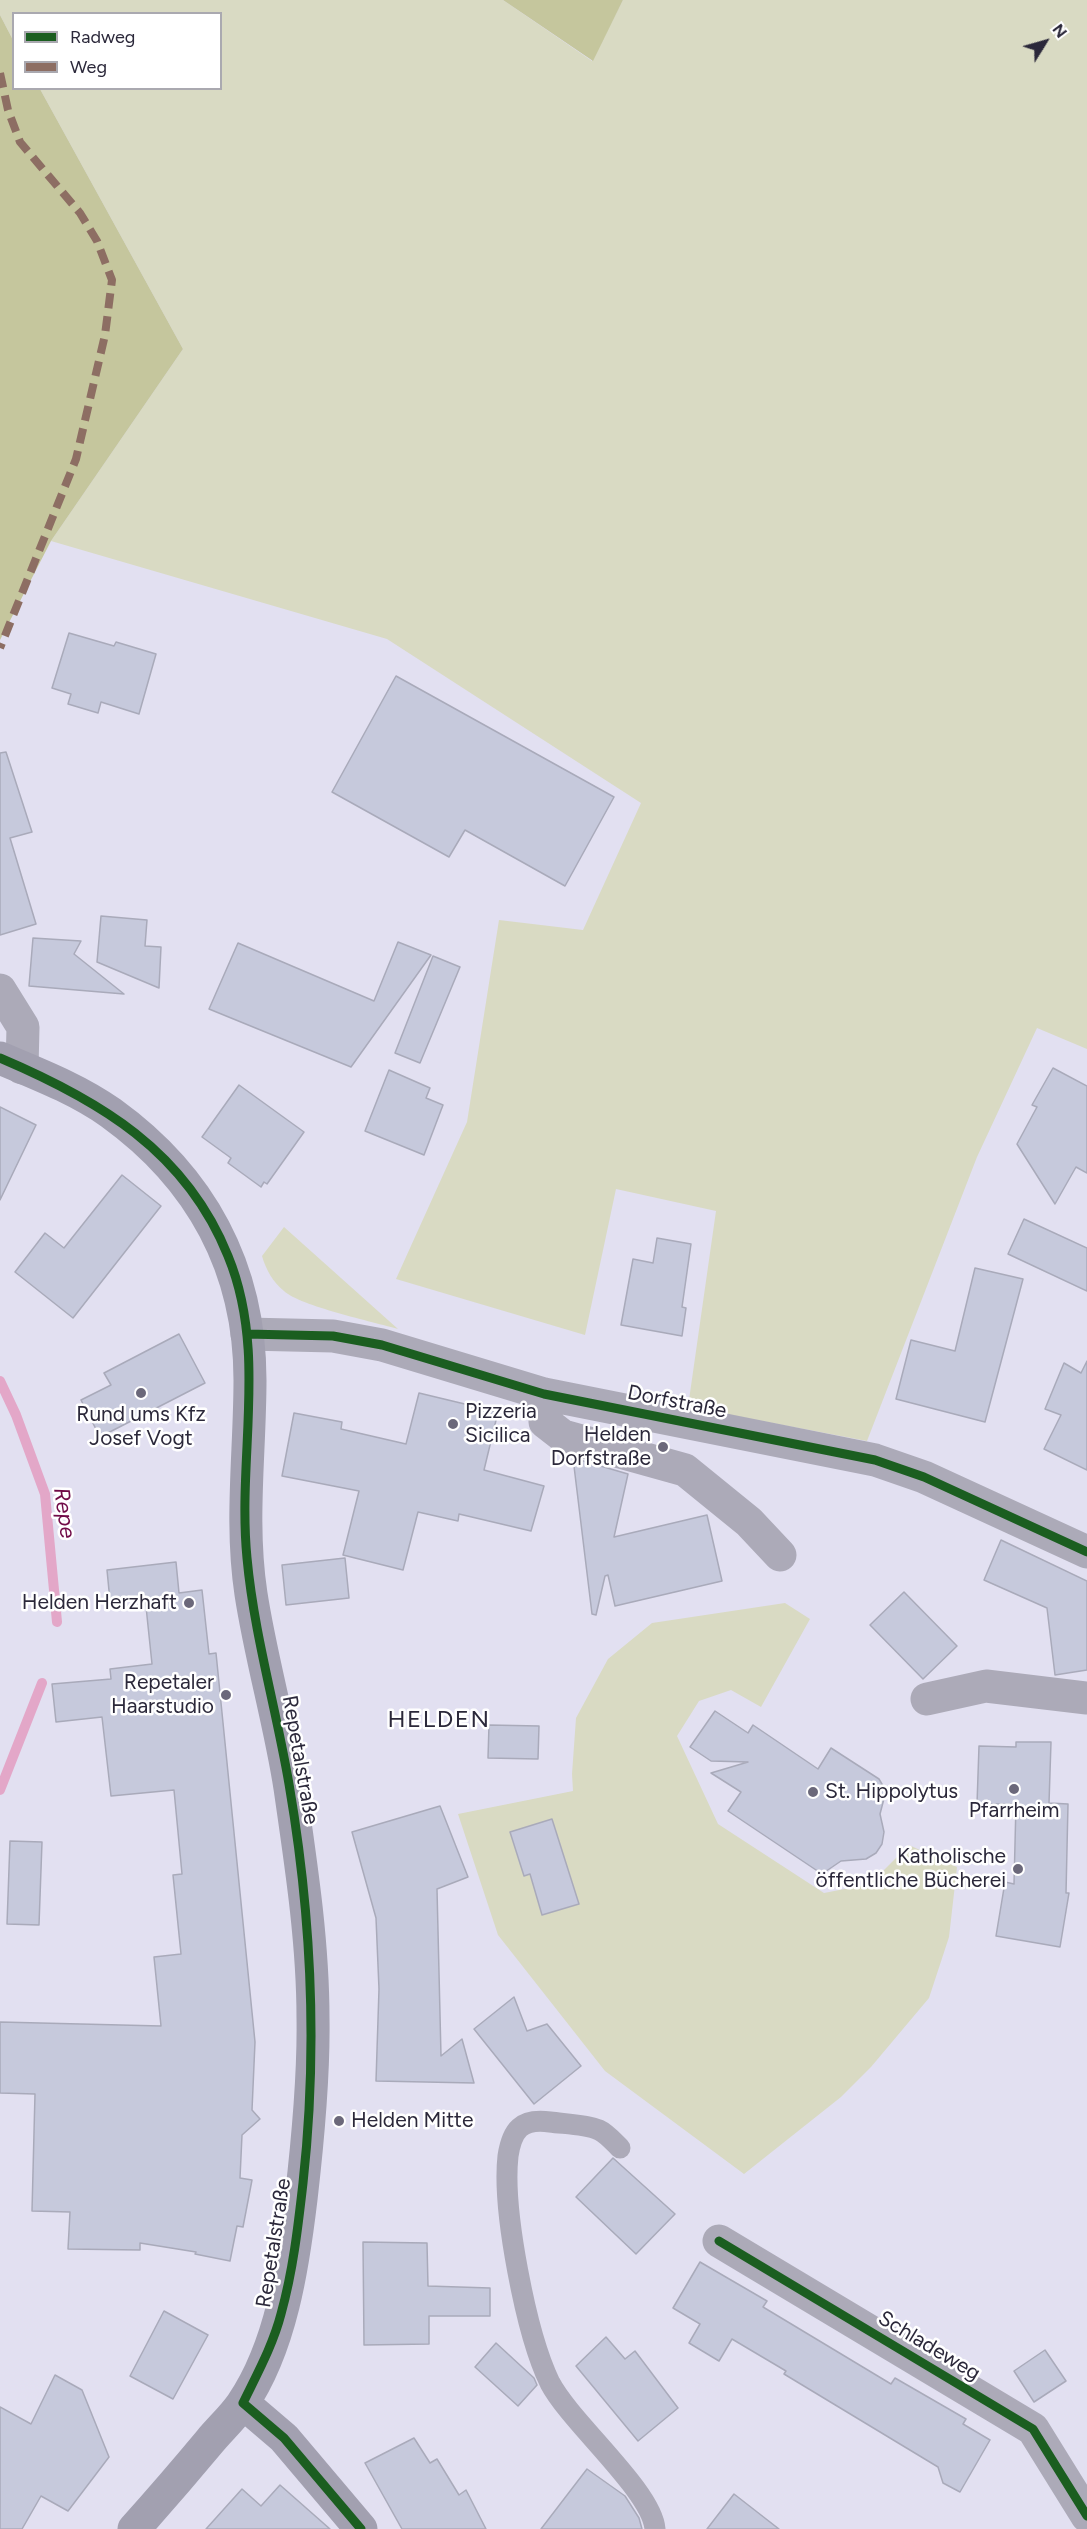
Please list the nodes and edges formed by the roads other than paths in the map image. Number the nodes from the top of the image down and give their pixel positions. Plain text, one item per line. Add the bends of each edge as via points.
1 (0, 990) edge
2 (11, 1063) edge
3 (247, 1334) junction
4 (544, 1395) junction
5 (1087, 1552) edge
6 (780, 1555) dead end
7 (1087, 1698) edge
8 (927, 1699) dead end
9 (620, 2148) dead end
10 (719, 2241) dead end
11 (243, 2403) junction
12 (1087, 2516) edge
13 (134, 2529) edge
14 (361, 2529) edge
15 (655, 2529) edge

1 - 2 street, Repetalstraße via 23,1027
2 - 3 main road, Repetalstraße via 72,1090 108,1112 171,1165 211,1222 229,1257
3 - 4 street, Dorfstraße via 333,1336 382,1345
3 - 11 main road, Repetalstraße via 247,1559 289,1784 305,1902 314,2016 306,2154 288,2286 269,2348
4 - 5 street, Dorfstraße via 875,1460 924,1477
4 - 6 street via 545,1422 563,1436 685,1470 749,1522
7 - 8 street via 986,1686
9 - 15 lane via 600,2130 525,2123 511,2137 506,2178 528,2320 550,2383 642,2496
10 - 12 street, Schladeweg via 1032,2429
11 - 13 main road, Repetalstraße
11 - 14 main road via 284,2438

